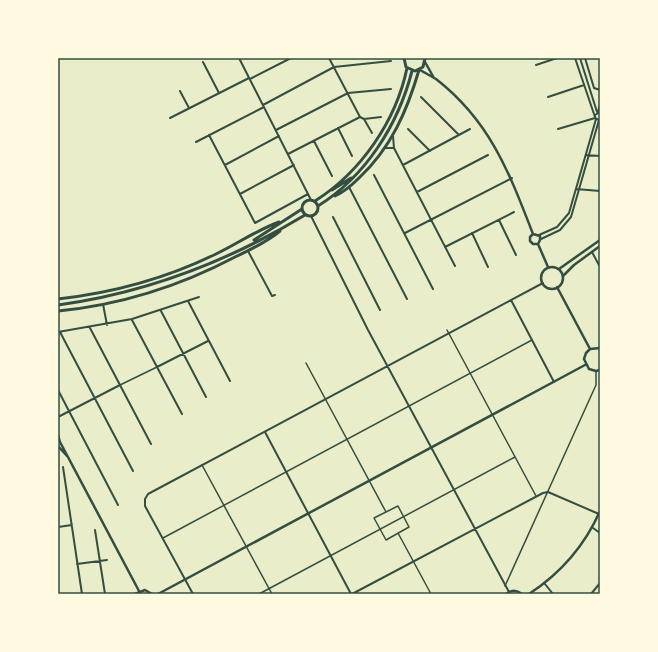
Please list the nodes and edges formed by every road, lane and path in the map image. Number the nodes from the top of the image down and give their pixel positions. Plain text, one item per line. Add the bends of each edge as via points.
1 (239, 58) edge
2 (291, 58) edge
3 (330, 58) edge
4 (404, 58) edge
5 (557, 58) edge
6 (576, 58) edge
7 (580, 58) edge
8 (585, 58) edge
9 (425, 60) edge
10 (391, 61) dead end
11 (203, 62) dead end
12 (536, 65) dead end
13 (334, 67) junction
14 (407, 68) junction
15 (420, 70) junction
16 (412, 71) junction
17 (426, 74) junction
18 (418, 76) junction
19 (434, 78) junction
20 (249, 79) junction
21 (584, 85) junction
22 (391, 89) dead end
23 (600, 90) edge
24 (180, 91) dead end
25 (219, 93) junction
26 (348, 93) junction
27 (421, 97) dead end
28 (548, 97) dead end
29 (600, 104) edge
30 (263, 106) junction
31 (189, 108) junction
32 (598, 112) edge
33 (360, 117) junction
34 (381, 117) dead end
35 (170, 118) dead end
36 (595, 118) junction
37 (364, 119) junction
38 (600, 120) edge
39 (599, 126) edge
40 (338, 128) junction
41 (408, 129) dead end
42 (558, 129) dead end
43 (276, 130) junction
44 (470, 130) dead end
45 (372, 133) dead end
46 (209, 135) junction
47 (459, 135) junction
48 (279, 136) junction
49 (393, 136) junction
50 (314, 141) junction
51 (196, 142) dead end
52 (386, 148) junction
53 (394, 148) junction
54 (430, 150) junction
55 (288, 154) junction
56 (488, 155) dead end
57 (586, 155) junction
58 (352, 156) dead end
59 (590, 156) junction
60 (600, 156) edge
61 (225, 165) junction
62 (294, 165) junction
63 (403, 166) junction
64 (374, 175) dead end
65 (332, 176) dead end
66 (353, 177) junction
67 (512, 178) junction
68 (349, 188) junction
69 (576, 189) junction
70 (580, 190) junction
71 (329, 191) junction
72 (600, 191) edge
73 (417, 192) junction
74 (240, 194) junction
75 (308, 194) junction
76 (331, 198) junction
77 (313, 200) junction
78 (318, 206) junction
79 (302, 209) junction
80 (514, 212) dead end
81 (305, 215) junction
82 (311, 216) junction
83 (333, 217) dead end
84 (431, 220) junction
85 (498, 220) junction
86 (279, 222) junction
87 (283, 228) junction
88 (405, 233) junction
89 (472, 233) junction
90 (533, 234) junction
91 (539, 235) junction
92 (541, 239) junction
93 (600, 240) edge
94 (538, 244) junction
95 (600, 246) edge
96 (244, 247) junction
97 (445, 247) junction
98 (248, 251) junction
99 (592, 252) junction
100 (516, 254) dead end
101 (455, 266) dead end
102 (488, 267) dead end
103 (548, 267) junction
104 (600, 267) edge
105 (559, 269) junction
106 (563, 276) junction
107 (543, 283) junction
108 (557, 287) junction
109 (433, 289) dead end
110 (275, 294) dead end
111 (199, 297) dead end
112 (58, 299) edge
113 (407, 300) dead end
114 (511, 300) junction
115 (188, 301) junction
116 (103, 304) junction
117 (58, 305) edge
118 (380, 310) dead end
119 (58, 311) edge
120 (160, 311) junction
121 (132, 319) junction
122 (107, 325) junction
123 (90, 328) junction
124 (447, 330) dead end
125 (59, 332) edge
126 (449, 333) junction
127 (532, 340) junction
128 (208, 341) junction
129 (600, 348) edge
130 (590, 349) junction
131 (183, 354) junction
132 (306, 363) dead end
133 (585, 365) junction
134 (387, 366) junction
135 (157, 367) junction
136 (600, 370) edge
137 (596, 371) junction
138 (470, 373) junction
139 (230, 381) dead end
140 (554, 382) junction
141 (120, 384) junction
142 (58, 390) edge
143 (206, 397) dead end
144 (94, 398) junction
145 (325, 399) junction
146 (408, 406) junction
147 (69, 411) junction
148 (182, 414) dead end
149 (493, 414) junction
150 (58, 417) edge
151 (265, 432) junction
152 (58, 436) edge
153 (347, 439) junction
154 (58, 440) edge
155 (151, 444) dead end
156 (58, 446) edge
157 (431, 447) junction
158 (67, 456) junction
159 (515, 457) junction
160 (202, 465) junction
161 (63, 467) dead end
162 (133, 471) dead end
163 (286, 472) junction
164 (370, 480) junction
165 (453, 490) junction
166 (548, 492) junction
167 (536, 496) junction
168 (118, 505) dead end
169 (224, 505) junction
170 (386, 512) junction
171 (599, 512) edge
172 (308, 513) junction
173 (404, 516) junction
174 (72, 525) junction
175 (58, 527) edge
176 (593, 528) junction
177 (380, 529) junction
178 (474, 529) junction
179 (95, 530) dead end
180 (600, 532) edge
181 (398, 533) junction
182 (163, 538) junction
183 (246, 546) junction
184 (331, 556) junction
185 (107, 560) dead end
186 (100, 561) junction
187 (414, 561) junction
188 (77, 564) junction
189 (185, 580) junction
190 (600, 583) edge
191 (545, 584) junction
192 (505, 586) junction
193 (270, 588) junction
194 (58, 591) edge
195 (139, 591) junction
196 (507, 593) edge
197 (58, 594) edge
198 (82, 594) edge
199 (105, 594) edge
200 (135, 594) edge
201 (152, 594) edge
202 (158, 594) edge
203 (192, 594) edge
204 (259, 594) edge
205 (272, 594) edge
206 (352, 594) edge
207 (431, 594) edge
208 (522, 594) edge
209 (529, 594) edge
210 (553, 594) edge
211 (591, 594) edge

1 - 20 street
2 - 20 street
3 - 13 street
4 - 14 main road
5 - 12 street
6 - 21 street
7 - 32 street
8 - 23 street via 594,88
9 - 15 main road
9 - 19 street
10 - 13 street
11 - 25 street
13 - 26 street
13 - 30 street
14 - 16 main road
14 - 71 main road via 397,102 377,140 358,164
15 - 16 main road
15 - 17 street
15 - 18 main road
16 - 66 main road via 403,103 393,125 378,148
17 - 18 street
17 - 19 street
18 - 49 main road via 407,110
19 - 67 street via 458,99 484,129
20 - 25 street
20 - 30 street
21 - 28 street
21 - 36 street
22 - 26 street
24 - 31 street
25 - 31 street
26 - 33 street
26 - 43 street
27 - 47 street
29 - 32 street
30 - 43 street
30 - 46 street
31 - 35 street
32 - 36 street
33 - 37 street
33 - 40 street
34 - 37 street
36 - 38 street
36 - 42 street
36 - 57 street
37 - 45 street
38 - 39 street
39 - 59 street
40 - 50 street
40 - 58 street
41 - 54 street
43 - 48 street
44 - 47 street
46 - 51 street
46 - 61 street
47 - 54 street
48 - 55 street
48 - 61 street
49 - 52 main road
49 - 53 street
50 - 55 street
50 - 65 street
52 - 53 street
52 - 68 main road
53 - 63 street
54 - 63 street
55 - 62 street
56 - 73 street
57 - 59 street
57 - 69 street
59 - 60 street
59 - 70 street
61 - 74 street
62 - 74 street
62 - 75 street
63 - 73 street
64 - 88 street
66 - 71 main road
66 - 76 main road
67 - 84 street
67 - 90 street
68 - 76 main road
68 - 113 street
69 - 70 street
69 - 91 street via 569,214 564,221
70 - 72 street
70 - 92 street via 567,224
71 - 77 main road
73 - 84 street
74 - 75 street via 255,224
75 - 77 street
76 - 78 main road
77 - 78 main road
77 - 79 main road via 304,203
78 - 82 main road
79 - 81 main road
79 - 86 main road
80 - 85 street
81 - 82 main road
81 - 87 main road
82 - 134 street
83 - 118 street
84 - 88 street
84 - 97 street
85 - 89 street
85 - 100 street
86 - 96 main road
86 - 112 main road via 216,254 158,277 108,291
87 - 96 main road
87 - 98 main road
88 - 109 street
89 - 97 street
89 - 102 street
90 - 91 street
90 - 94 street via 530,241
91 - 92 street
92 - 94 street
93 - 105 street
94 - 103 street
95 - 99 street
96 - 117 main road via 164,282 104,298
97 - 101 street
98 - 110 street via 272,296
98 - 116 main road via 175,284
99 - 104 street
99 - 106 street
103 - 105 street
103 - 107 street via 541,275
105 - 106 street
106 - 108 street via 562,283
107 - 108 street via 548,288
107 - 114 street
108 - 130 street
111 - 115 street
114 - 126 street
114 - 127 street
115 - 120 street
115 - 128 street
116 - 119 main road
116 - 122 street
120 - 121 street
120 - 131 street
121 - 122 street
121 - 135 street
122 - 123 street
123 - 125 street
123 - 141 street
124 - 126 street
125 - 144 street
126 - 134 street
126 - 138 street
127 - 138 street
127 - 140 street
128 - 131 street
128 - 139 street
129 - 130 street
130 - 133 street via 584,359
131 - 135 street
131 - 143 street
132 - 145 street
133 - 137 street
133 - 140 street
134 - 145 street
134 - 146 street
135 - 141 street
135 - 148 street
136 - 137 street
137 - 166 street via 596,385
138 - 146 street
138 - 149 street
140 - 149 street
141 - 144 street
141 - 155 street
142 - 147 street
144 - 147 street
144 - 162 street
145 - 151 street
145 - 153 street
146 - 153 street
146 - 157 street
147 - 150 street
147 - 168 street
149 - 157 street
149 - 159 street
151 - 160 street
151 - 163 street
152 - 154 street
153 - 163 street
153 - 164 street
154 - 158 street
156 - 158 street
157 - 164 street
157 - 165 street
158 - 195 street
159 - 165 street
159 - 167 street
160 - 169 street
160 - 182 street via 148,494 145,499 146,506
161 - 174 street
163 - 169 street
163 - 172 street
164 - 170 street
164 - 172 street
165 - 173 street
165 - 178 street
166 - 167 street
166 - 171 street
166 - 192 street
167 - 178 street
169 - 182 street
169 - 183 street
170 - 173 street via 398,506
170 - 177 street via 374,518
171 - 176 street
172 - 183 street
172 - 184 street
173 - 177 street
173 - 181 street via 409,527
174 - 175 street
174 - 188 street
176 - 180 street
176 - 191 street via 575,554
177 - 181 street via 386,540
177 - 184 street
178 - 187 street
178 - 192 street
179 - 186 street
181 - 187 street
182 - 189 street
183 - 189 street
183 - 193 street
184 - 193 street
184 - 206 street
185 - 186 street
186 - 188 street
186 - 199 street
187 - 206 street
187 - 207 street
188 - 198 street
189 - 202 street
189 - 203 street
190 - 211 street
191 - 209 street
191 - 210 street
192 - 196 street
193 - 204 street
193 - 205 street
194 - 197 street
195 - 200 street
195 - 201 street via 145,590
196 - 208 street via 517,591

